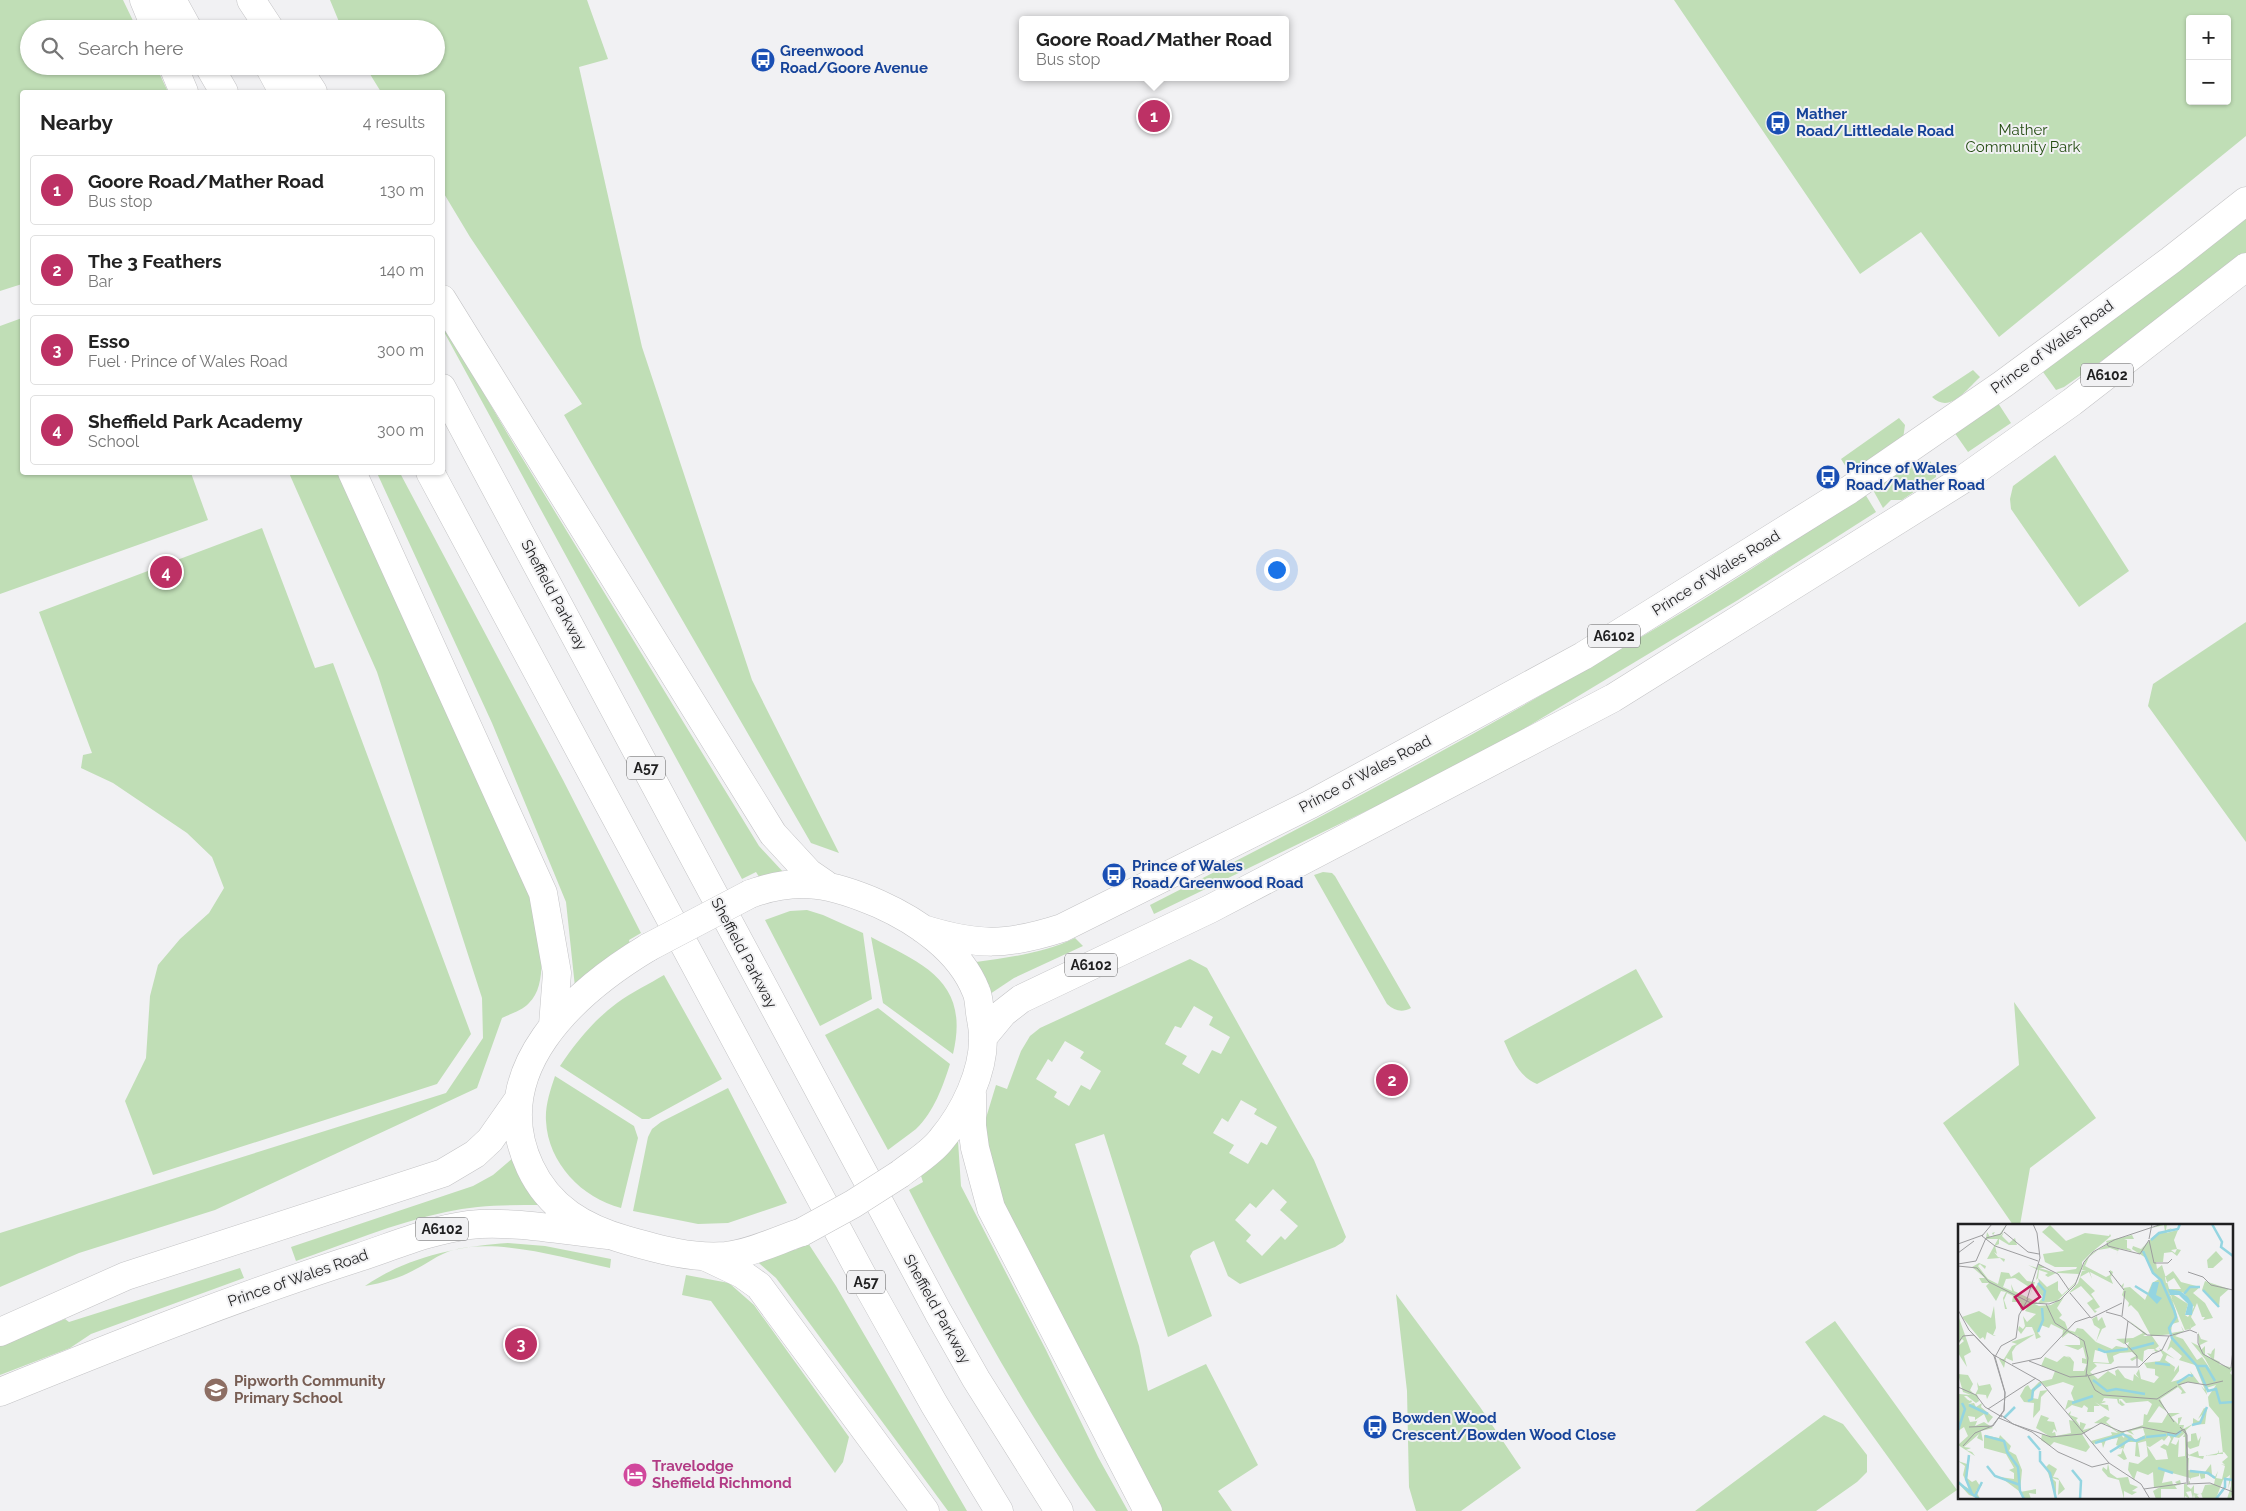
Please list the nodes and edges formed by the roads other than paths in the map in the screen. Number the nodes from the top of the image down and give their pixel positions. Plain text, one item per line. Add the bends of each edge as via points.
1 (144, 0) edge
2 (172, 0) edge
3 (233, 0) edge
4 (251, 0) edge
5 (152, 20) edge
6 (183, 20) edge
7 (243, 20) edge
8 (264, 20) edge
9 (177, 75) edge
10 (214, 75) edge
11 (273, 75) edge
12 (302, 75) edge
13 (183, 90) edge
14 (223, 90) edge
15 (282, 90) edge
16 (313, 90) edge
17 (2246, 201) edge
18 (2246, 266) edge
19 (445, 304) edge
20 (445, 394) edge
21 (353, 475) edge
22 (432, 475) edge
23 (825, 884) junction
24 (923, 929) junction
25 (553, 1025) junction
26 (984, 1036) junction
27 (972, 1090) junction
28 (518, 1100) junction
29 (608, 1235) junction
30 (704, 1256) junction
31 (0, 1332) edge
32 (0, 1392) edge
33 (926, 1511) edge
34 (1000, 1511) edge
35 (1059, 1511) edge
36 (1148, 1511) edge

1 - 5 highway
2 - 6 highway
3 - 7 highway
4 - 8 highway
9 - 13 highway
10 - 14 highway
11 - 15 highway
12 - 16 highway
17 - 24 highway, Prince of Wales Road / A6102 via 1996,389 1849,490 1583,656 1311,804 1062,928 1030,938 998,942 958,940
18 - 26 highway, A6102 via 2072,402 1965,478 1613,698 1210,909 1021,998
19 - 23 highway via 773,834 809,873
20 - 35 highway, Sheffield Parkway / A57 via 938,1312
21 - 25 highway via 543,893 557,973
22 - 34 highway, A57 via 869,1288 934,1404
23 - 24 highway, A6102 via 890,909
23 - 25 highway, A6102, bridge via 767,887 750,894 627,961
24 - 26 highway, A6102 via 952,953 966,972 976,992
25 - 28 highway, A6102 via 527,1070
26 - 27 highway, A6102
27 - 30 highway, A6102, bridge via 940,1142 900,1174 853,1204 802,1232 727,1256
27 - 36 highway via 975,1148 991,1208
28 - 29 highway, A6102 via 517,1123 522,1148 537,1181 568,1214
28 - 31 highway, A6102 via 490,1140 475,1154 443,1173 126,1276
29 - 30 highway, A6102 via 655,1248
29 - 32 highway, Prince of Wales Road / A6102 via 496,1224 436,1230 301,1275
30 - 33 highway via 759,1286

